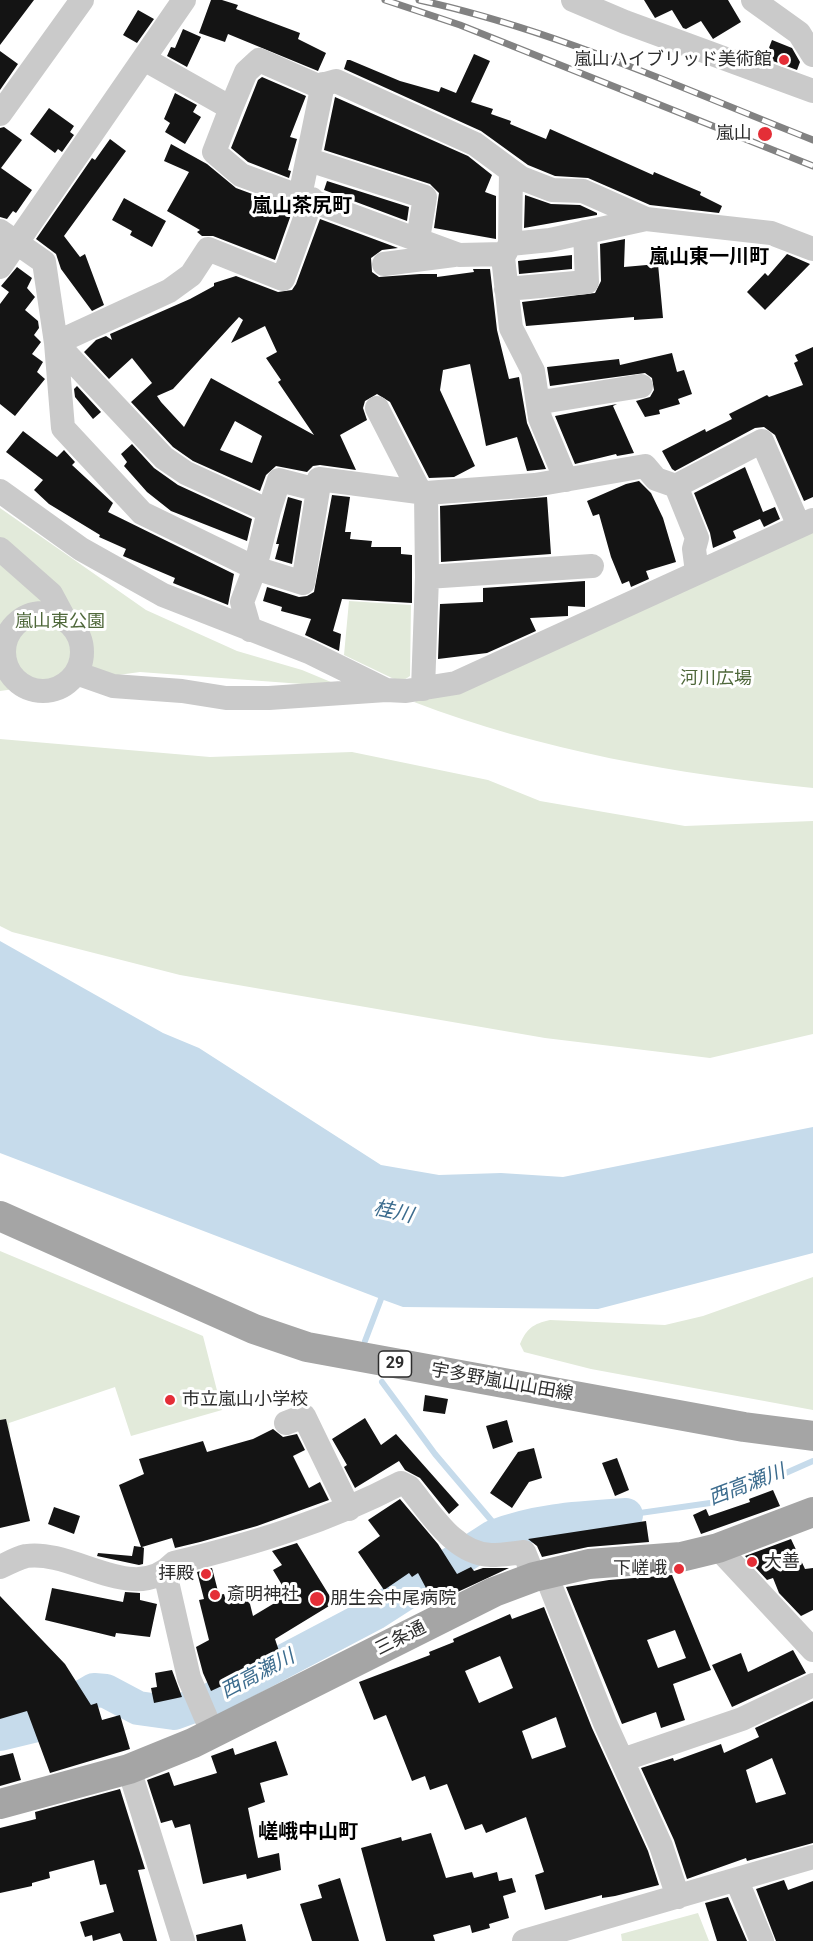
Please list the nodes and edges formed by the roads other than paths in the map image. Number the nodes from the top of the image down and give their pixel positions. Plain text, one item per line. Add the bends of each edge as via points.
1 (82, 0) edge
2 (184, 0) edge
3 (573, 0) edge
4 (753, 0) edge
5 (813, 55) edge
6 (144, 59) junction
7 (323, 84) junction
8 (813, 91) edge
9 (231, 108) junction
10 (0, 114) edge
11 (309, 160) junction
12 (511, 172) junction
13 (306, 198) junction
14 (646, 219) junction
15 (585, 232) junction
16 (9, 237) edge
17 (418, 239) junction
18 (507, 249) junction
19 (813, 249) edge
20 (459, 255) junction
21 (384, 264) dead end
22 (0, 267) edge
23 (506, 289) junction
24 (56, 343) junction
25 (642, 386) dead end
26 (537, 398) junction
27 (377, 408) dead end
28 (566, 480) junction
29 (675, 486) junction
30 (0, 490) edge
31 (318, 490) junction
32 (423, 493) junction
33 (269, 511) junction
34 (806, 523) edge
35 (0, 549) edge
36 (592, 567) dead end
37 (255, 568) junction
38 (697, 572) junction
39 (427, 577) junction
40 (65, 620) junction
41 (250, 630) junction
42 (76, 673) junction
43 (7, 676) edge
44 (423, 689) junction
45 (386, 690) junction
46 (0, 1216) edge
47 (286, 1424) dead end
48 (813, 1436) edge
49 (349, 1509) junction
50 (813, 1512) edge
51 (718, 1548) junction
52 (0, 1567) edge
53 (165, 1573) junction
54 (540, 1576) junction
55 (813, 1650) edge
56 (813, 1685) edge
57 (204, 1716) junction
58 (622, 1760) junction
59 (129, 1769) junction
60 (0, 1804) edge
61 (813, 1857) edge
62 (737, 1881) junction
63 (678, 1897) junction
64 (538, 1939) edge
65 (183, 1941) edge
66 (762, 1941) edge

1 - 10 street
2 - 6 street
3 - 8 street
4 - 5 street via 799,33
6 - 9 street
6 - 16 street
7 - 9 street via 318,86 259,60 246,72
7 - 11 street
7 - 12 street via 336,81 475,144
9 - 13 street via 214,152 241,175
11 - 13 street
11 - 17 street via 425,197
12 - 14 street via 552,190 583,191
12 - 18 street
13 - 17 street
13 - 24 street via 283,279 208,249 191,275 169,291
14 - 15 street
14 - 19 street via 771,233
15 - 18 street
15 - 23 street via 587,282
16 - 22 street
16 - 24 street via 45,262
17 - 20 street
18 - 20 street
18 - 23 street
20 - 21 street
23 - 26 street via 511,328 533,371
24 - 33 street via 164,458 186,473
24 - 37 street via 63,428 142,513
25 - 26 street via 548,401
26 - 28 street via 540,418
27 - 32 street
28 - 29 street via 645,466 657,479
28 - 32 street
29 - 34 street via 762,441
29 - 38 street via 697,538
30 - 41 street via 81,549 123,574 163,595
31 - 32 street via 319,479
31 - 33 street via 279,480
31 - 37 street via 303,583
32 - 39 street
33 - 37 street
34 - 38 street
35 - 40 street via 51,594
36 - 39 street
37 - 41 street via 242,602
38 - 44 street via 520,656 456,683
39 - 44 street
40 - 42 street via 80,638 81,662
40 - 43 street via 44,613 22,619 14,626 4,647
41 - 45 street via 309,652
42 - 43 street via 69,682 47,691 24,686
42 - 45 street via 113,686 226,698
44 - 45 street
46 - 48 main road, 宇多野嵐山山田線 / 29 via 254,1329 307,1347 744,1427
47 - 49 street via 304,1416
49 - 53 street via 248,1545 174,1563
49 - 54 street via 401,1483 409,1487 450,1536 490,1555 525,1552
50 - 51 main road, 三条通
51 - 54 main road, 三条通 via 681,1557 589,1564
51 - 55 street
52 - 53 street via 26,1556 79,1563 107,1575 143,1580
53 - 57 street
54 - 57 main road, 三条通
54 - 58 street
56 - 58 street via 742,1719
57 - 59 main road, 三条通
58 - 63 street via 661,1846
59 - 60 main road, 三条通
59 - 65 street
61 - 62 street
62 - 63 street
62 - 66 street
63 - 64 street

